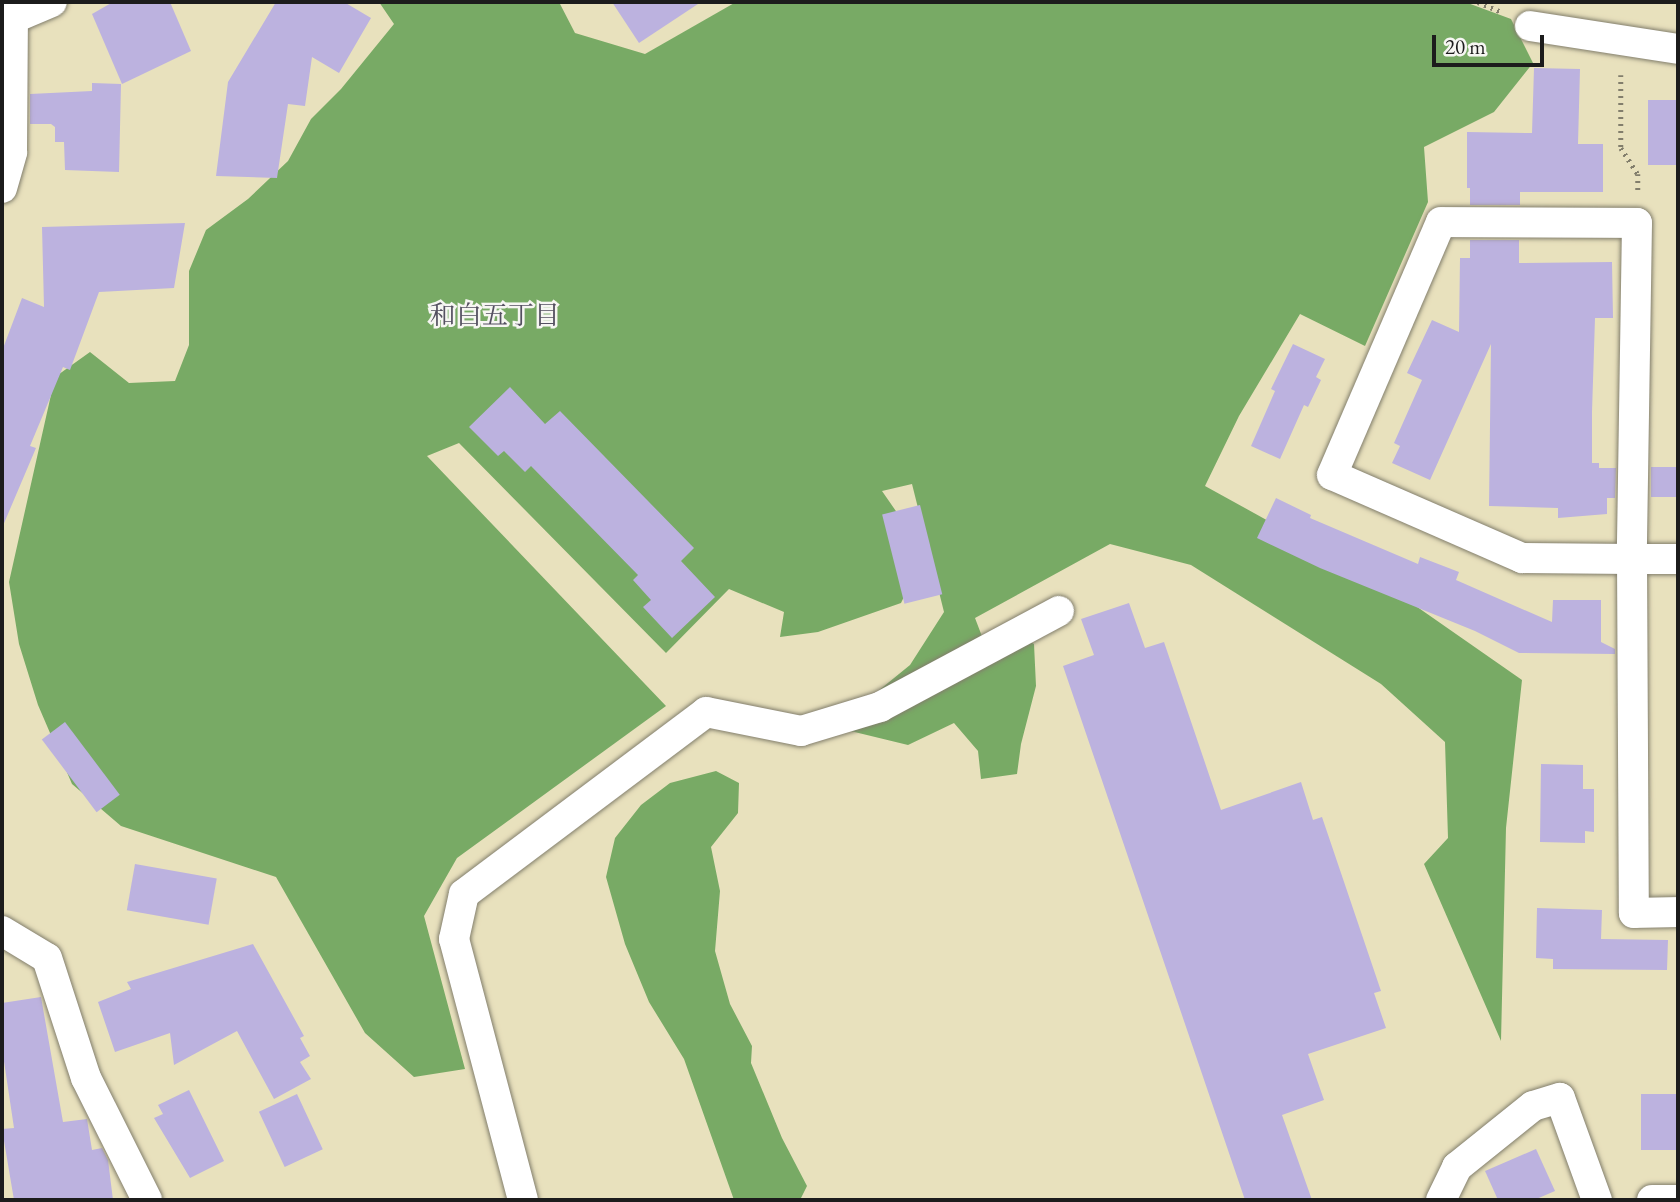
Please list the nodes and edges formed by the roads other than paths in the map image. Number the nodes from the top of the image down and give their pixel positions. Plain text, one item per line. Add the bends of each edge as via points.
1 (51, 2) edge
2 (8, 14) edge
3 (1530, 26) dead end
4 (1678, 48) edge
5 (2, 188) edge
6 (1632, 559) junction
7 (1678, 559) edge
8 (1059, 611) dead end
9 (1678, 912) edge
10 (2, 931) edge
11 (147, 1200) edge
12 (523, 1200) edge
13 (1441, 1200) edge
14 (1597, 1200) edge
15 (1652, 1200) edge
16 (1678, 1200) edge

1 - 2 street
2 - 5 street via 12,152
3 - 4 street
6 - 6 street via 1521,558 1332,475 1441,222 1637,223
6 - 7 street
6 - 9 street via 1634,914
8 - 12 street via 880,707 801,731 706,712 464,894 454,939
10 - 11 street via 47,958 86,1078
13 - 14 street via 1457,1167 1533,1106 1560,1098
15 - 16 street

